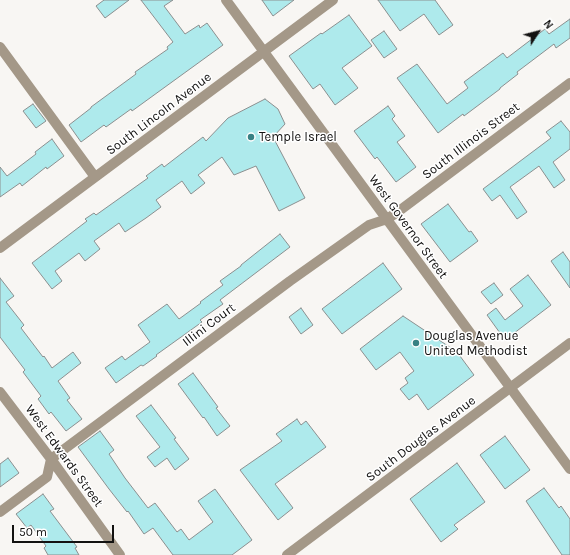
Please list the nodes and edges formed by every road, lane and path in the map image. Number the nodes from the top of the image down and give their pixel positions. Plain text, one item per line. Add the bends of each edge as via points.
1 (226, 0) edge
2 (333, 0) edge
3 (0, 47) edge
4 (264, 52) junction
5 (570, 83) edge
6 (95, 177) junction
7 (387, 219) junction
8 (0, 248) edge
9 (570, 343) edge
10 (510, 388) junction
11 (0, 392) edge
12 (51, 459) junction
13 (570, 468) edge
14 (0, 512) edge
15 (120, 555) edge
16 (287, 555) edge

1 - 4 street, West Governor Street
2 - 4 street, South Lincoln Avenue
3 - 6 street
4 - 6 street, South Lincoln Avenue
4 - 7 street, West Governor Street
5 - 7 street, South Illinois Street
6 - 8 street, South Lincoln Avenue
7 - 10 street, West Governor Street
7 - 12 street, Illini Court via 369,225 290,281
9 - 10 street, South Douglas Avenue
10 - 13 street, West Governor Street
10 - 16 street, South Douglas Avenue
11 - 12 street, West Edwards Street
12 - 14 street via 47,477
12 - 15 street, West Edwards Street

